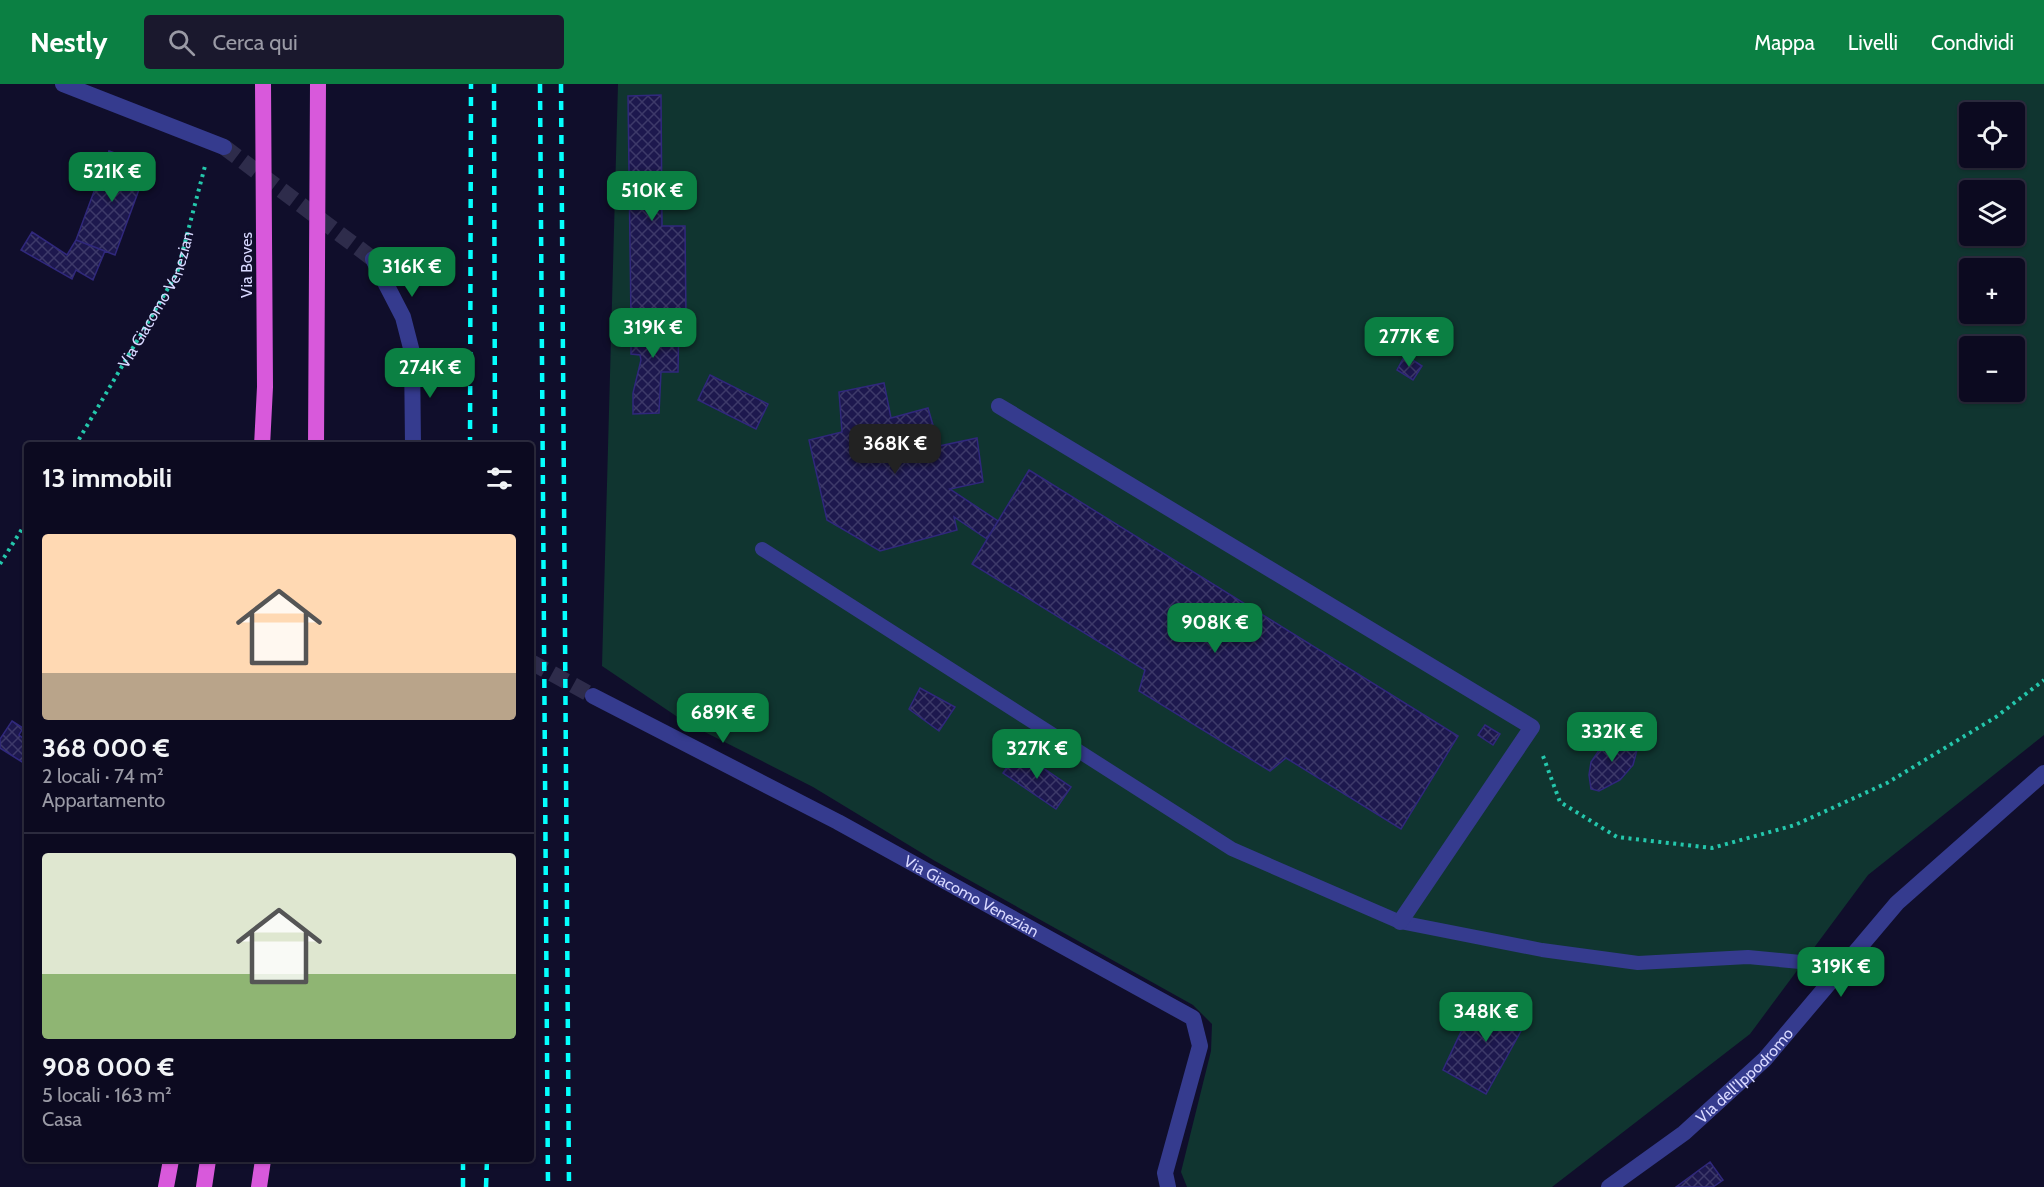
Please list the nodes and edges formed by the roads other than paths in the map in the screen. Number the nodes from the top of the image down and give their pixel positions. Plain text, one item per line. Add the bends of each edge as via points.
1 (63, 84) edge
2 (263, 84) edge
3 (318, 84) edge
4 (218, 144) tunnel mouth
5 (373, 259) tunnel mouth
6 (999, 406) dead end
7 (262, 442) edge
8 (316, 442) edge
9 (414, 442) edge
10 (762, 549) dead end
11 (593, 696) tunnel mouth
12 (2044, 773) edge
13 (1400, 922) junction
14 (1837, 976) junction
15 (171, 1162) edge
16 (208, 1162) edge
17 (263, 1162) edge
18 (166, 1187) edge
19 (204, 1187) edge
20 (259, 1187) edge
21 (1168, 1187) edge
22 (1609, 1187) edge

1 - 4 street
2 - 7 highway, Via Boves
3 - 8 highway
5 - 9 street via 403,317 412,352
6 - 13 street via 1532,727
10 - 13 lane via 1232,849
11 - 21 street, Via Giacomo Venezian via 838,822 1193,1018 1200,1046 1166,1173
12 - 14 street, Via dell'Ippodromo via 1897,903
13 - 14 lane via 1542,950 1638,963 1748,957 1811,963
14 - 22 street, Via dell'Ippodromo via 1765,1059 1684,1133
15 - 18 highway
16 - 19 highway
17 - 20 highway

